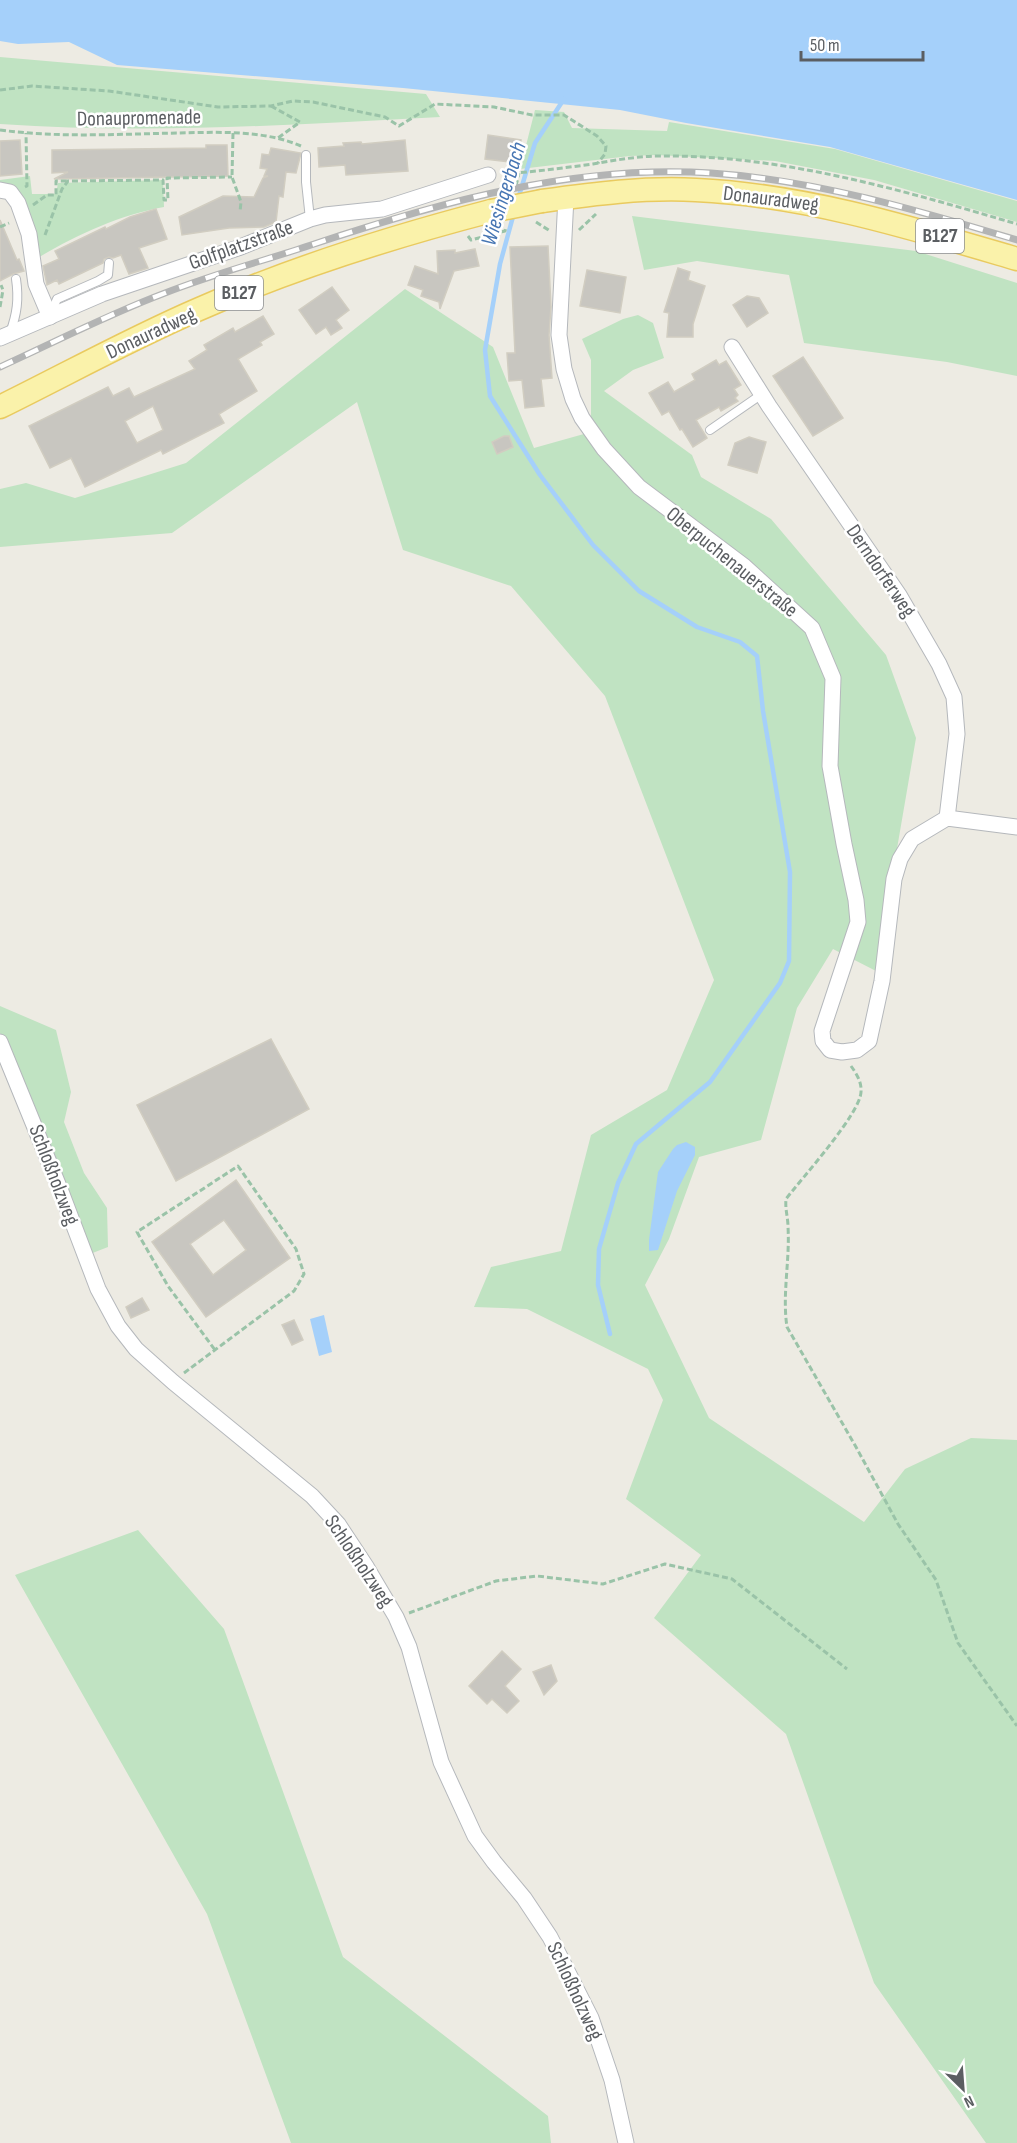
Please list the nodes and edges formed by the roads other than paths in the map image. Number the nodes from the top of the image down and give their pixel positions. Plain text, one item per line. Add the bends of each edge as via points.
1 (306, 155) road end
2 (489, 176) dead end
3 (5, 191) edge
4 (566, 197) junction
5 (310, 219) junction
6 (1017, 259) edge
7 (109, 263) dead end
8 (16, 279) dead end
9 (50, 316) junction
10 (5, 336) edge
11 (732, 347) dead end
12 (762, 394) junction
13 (0, 407) edge
14 (710, 430) dead end
15 (947, 818) junction
16 (1017, 827) edge
17 (0, 1042) edge
18 (626, 2143) edge

1 - 5 lane
2 - 5 street, Golfplatzstraße via 382,209
3 - 9 street via 18,203 29,234 36,284
4 - 6 main road, B127 via 633,190 696,190 782,199 862,215
4 - 13 main road, B127, bridge via 537,211 491,211 437,225 270,280 196,310
4 - 15 street, Oberpuchenauerstraße via 559,334 564,369 582,418 639,487 744,566 812,628 833,678 830,766 858,922 822,1031 830,1050 857,1050 868,1041 882,981 894,879 900,859 912,839
5 - 9 street, Golfplatzstraße
7 - 9 lane via 108,274 98,281 57,299
8 - 10 lane via 16,315
9 - 10 street, Golfplatzstraße
11 - 12 street, Derndorferweg
12 - 14 lane
12 - 15 street, Derndorferweg via 899,595 954,697 957,734
15 - 16 street
17 - 18 street, Schloßholzweg via 98,1289 118,1326 136,1349 173,1382 312,1496 338,1524 396,1617 409,1647 441,1762 475,1836 550,1937 591,2018 612,2080

